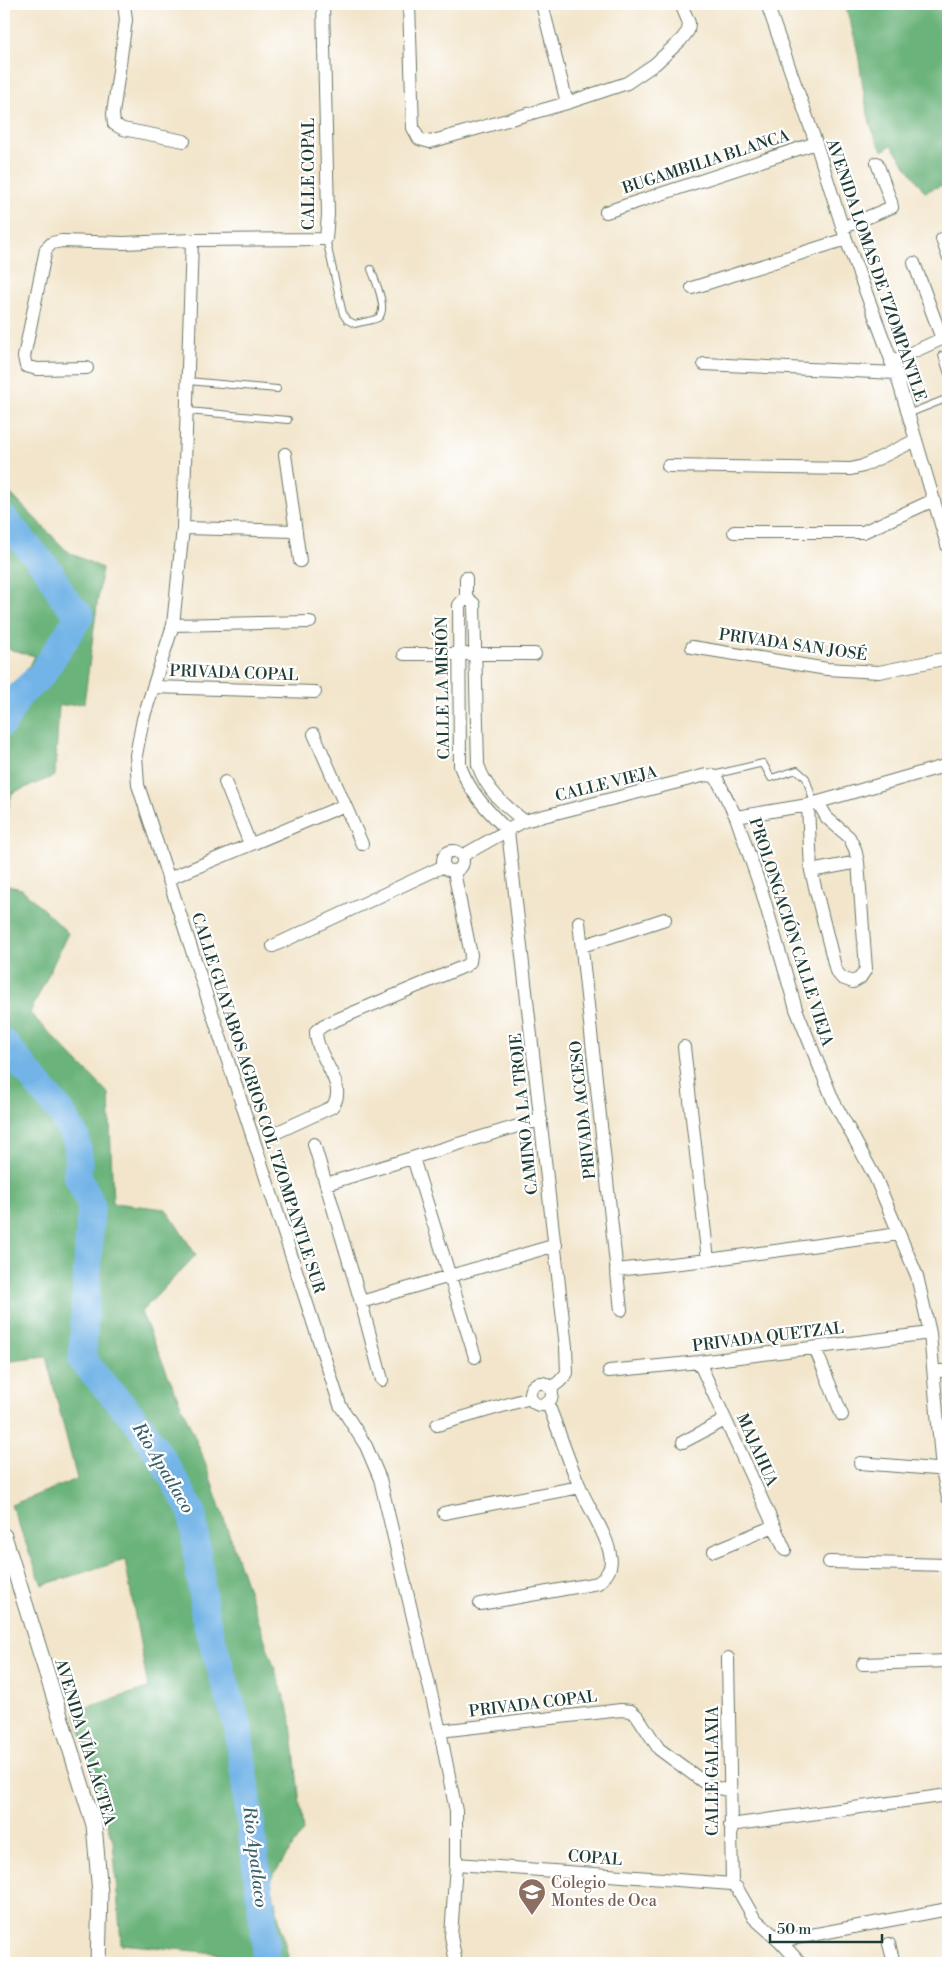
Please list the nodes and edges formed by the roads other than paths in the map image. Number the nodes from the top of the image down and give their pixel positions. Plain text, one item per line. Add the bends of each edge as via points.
1 (124, 4) edge
2 (322, 4) edge
3 (408, 4) edge
4 (542, 4) edge
5 (681, 4) edge
6 (767, 4) edge
7 (567, 103) junction
8 (184, 141) dead end
9 (816, 143) junction
10 (877, 163) dead end
11 (606, 212) dead end
12 (844, 234) junction
13 (326, 239) junction
14 (942, 239) dead end
15 (192, 240) junction
16 (948, 256) edge
17 (914, 263) dead end
18 (371, 270) dead end
19 (692, 288) dead end
20 (945, 338) edge
21 (942, 355) dead end
22 (704, 364) dead end
23 (87, 368) dead end
24 (894, 368) junction
25 (948, 374) edge
26 (188, 381) junction
27 (277, 389) dead end
28 (948, 398) edge
29 (188, 411) junction
30 (908, 414) junction
31 (288, 420) dead end
32 (916, 440) junction
33 (285, 454) dead end
34 (668, 466) dead end
35 (934, 500) junction
36 (183, 528) junction
37 (296, 531) junction
38 (734, 532) dead end
39 (948, 548) edge
40 (300, 561) dead end
41 (466, 578) dead end
42 (466, 597) junction
43 (310, 622) dead end
44 (173, 625) junction
45 (692, 647) dead end
46 (404, 654) dead end
47 (460, 654) junction
48 (476, 654) junction
49 (535, 654) dead end
50 (948, 658) edge
51 (153, 687) junction
52 (314, 692) dead end
53 (314, 734) dead end
54 (948, 765) edge
55 (711, 776) junction
56 (483, 780) junction
57 (225, 782) dead end
58 (469, 786) junction
59 (814, 803) junction
60 (345, 805) junction
61 (736, 817) junction
62 (524, 821) junction
63 (508, 831) junction
64 (250, 844) junction
65 (362, 844) dead end
66 (858, 862) junction
67 (449, 869) junction
68 (811, 871) junction
69 (168, 879) junction
70 (665, 919) dead end
71 (579, 922) dead end
72 (273, 946) dead end
73 (582, 946) junction
74 (684, 1047) dead end
75 (541, 1119) junction
76 (271, 1135) dead end
77 (314, 1144) dead end
78 (413, 1158) junction
79 (326, 1184) junction
80 (899, 1234) junction
81 (556, 1245) junction
82 (708, 1260) junction
83 (616, 1270) junction
84 (449, 1276) junction
85 (361, 1302) junction
86 (621, 1310) dead end
87 (930, 1333) junction
88 (815, 1348) junction
89 (475, 1357) dead end
90 (699, 1362) junction
91 (609, 1371) dead end
92 (934, 1371) junction
93 (948, 1371) edge
94 (382, 1380) dead end
95 (551, 1388) junction
96 (530, 1398) junction
97 (548, 1404) junction
98 (842, 1415) dead end
99 (726, 1420) junction
100 (437, 1425) dead end
101 (683, 1442) dead end
102 (860, 1463) dead end
103 (945, 1470) edge
104 (580, 1488) junction
105 (948, 1498) edge
106 (444, 1513) dead end
107 (774, 1526) junction
108 (4, 1536) edge
109 (785, 1550) dead end
110 (714, 1551) dead end
111 (829, 1562) dead end
112 (948, 1565) edge
113 (480, 1604) dead end
114 (728, 1658) dead end
115 (948, 1662) edge
116 (862, 1664) dead end
117 (440, 1731) junction
118 (731, 1791) junction
119 (948, 1795) edge
120 (730, 1825) junction
121 (456, 1864) junction
122 (732, 1884) junction
123 (948, 1909) edge
124 (780, 1941) junction
125 (889, 1944) dead end
126 (98, 1963) edge
127 (456, 1963) edge
128 (800, 1963) edge
129 (894, 1963) edge

1 - 8 street via 126,20 114,124 123,129
2 - 13 street, CALLE COPAL
3 - 7 street via 413,128 419,139 430,142
4 - 7 street
5 - 7 street via 689,22 688,31 655,64 627,83
6 - 9 street, AVENIDA LOMAS DE TZOMPANTLE
9 - 11 street, BUGAMBILIA BLANCA
9 - 12 street, AVENIDA LOMAS DE TZOMPANTLE
10 - 12 street via 892,207
12 - 19 street
12 - 24 street, AVENIDA LOMAS DE TZOMPANTLE
13 - 15 street, CALLE COPAL
13 - 18 lane via 343,314 355,324 378,318 382,312 383,305
14 - 16 street
15 - 23 street, CALLE COPAL via 62,241 52,243 46,249 24,356 26,366 37,369
15 - 26 street, CALLE GUAYABOS AGRIOS COL TZOMPANTLE SUR
17 - 20 street
20 - 24 street
21 - 25 lane
22 - 24 street
24 - 30 street, AVENIDA LOMAS DE TZOMPANTLE
26 - 27 lane
26 - 29 street, CALLE GUAYABOS AGRIOS COL TZOMPANTLE SUR
28 - 30 lane
29 - 31 lane
29 - 36 street, CALLE GUAYABOS AGRIOS COL TZOMPANTLE SUR
30 - 32 street, AVENIDA LOMAS DE TZOMPANTLE
32 - 34 street via 851,469
32 - 35 street, AVENIDA LOMAS DE TZOMPANTLE
33 - 37 street
35 - 38 street via 863,532
35 - 39 street, AVENIDA LOMAS DE TZOMPANTLE
36 - 37 street
36 - 44 street, CALLE GUAYABOS AGRIOS COL TZOMPANTLE SUR
37 - 40 street
41 - 42 street
42 - 47 street, CALLE LA MISIÓN via 459,604
42 - 48 street, CALLE LA MISIÓN via 474,604
43 - 44 street
44 - 51 street, CALLE GUAYABOS AGRIOS COL TZOMPANTLE SUR
45 - 50 street, PRIVADA SAN JOSÉ via 827,668 879,672
46 - 47 street
47 - 48 street
47 - 58 street, CALLE LA MISIÓN via 460,766
48 - 49 street
48 - 56 street, CALLE LA MISIÓN via 478,765
51 - 52 street, PRIVADA COPAL
51 - 69 street, CALLE GUAYABOS AGRIOS COL TZOMPANTLE SUR via 136,755 138,785
53 - 60 street
54 - 59 street
55 - 59 lane via 763,763 771,778 797,770 806,778
55 - 61 street, PROLONGACIÓN CALLE VIEJA via 717,779
55 - 62 street, CALLE VIEJA
56 - 58 street
56 - 62 street, CALLE LA MISIÓN
57 - 64 street
58 - 63 street, CALLE LA MISIÓN via 476,798
59 - 61 street
59 - 66 street via 848,837
59 - 68 street
60 - 64 street
60 - 65 street
61 - 80 street, PROLONGACIÓN CALLE VIEJA via 796,1009 833,1100 876,1179
62 - 63 street, CALLE VIEJA
63 - 67 street, CALLE VIEJA via 462,856 460,869
63 - 75 street, CAMINO A LA TROJE
64 - 69 street
66 - 68 street
66 - 68 street via 866,969 853,982 842,978 836,970
67 - 72 street
67 - 76 street via 471,955 470,962 316,1031 316,1040 338,1090 337,1100 332,1107
69 - 117 street, CALLE GUAYABOS AGRIOS COL TZOMPANTLE SUR via 340,1405 366,1446 380,1479
70 - 73 street
71 - 73 street, PRIVADA ACCESO
73 - 83 street, PRIVADA ACCESO
74 - 82 street
75 - 78 street
75 - 81 street, CAMINO A LA TROJE
77 - 79 street
78 - 79 street
78 - 84 street
79 - 85 street
80 - 82 street
80 - 87 street, PROLONGACIÓN CALLE VIEJA via 917,1276
81 - 84 street
81 - 95 street, CAMINO A LA TROJE via 567,1373
82 - 83 street
83 - 86 street, PRIVADA ACCESO
84 - 85 street
84 - 89 street
85 - 94 street
87 - 88 street, PRIVADA QUETZAL
87 - 92 street, PROLONGACIÓN CALLE VIEJA
88 - 90 street, PRIVADA QUETZAL
88 - 98 street
90 - 91 street, PRIVADA QUETZAL
90 - 99 street, MAJAHUA
92 - 93 street
92 - 103 street, PROLONGACIÓN CALLE VIEJA
95 - 96 street via 541,1382 534,1385
95 - 97 street via 552,1398
96 - 97 street via 534,1404
96 - 100 street
97 - 104 street
99 - 101 street
99 - 107 street, MAJAHUA
102 - 103 street
103 - 105 street, PROLONGACIÓN CALLE VIEJA
104 - 106 street
104 - 113 street via 610,1554 611,1567 607,1576 598,1584
107 - 109 street, MAJAHUA
107 - 110 street
108 - 126 street, AVENIDA VÍA LÁCTEA via 94,1825 100,1893
111 - 112 street
114 - 118 street, CALLE GALAXIA
115 - 116 street
117 - 118 street, PRIVADA COPAL via 631,1711 659,1750 709,1786
117 - 121 street, CALLE GUAYABOS AGRIOS COL TZOMPANTLE SUR via 456,1811
118 - 120 street, CALLE GALAXIA
119 - 120 street
120 - 122 street, CALLE GALAXIA
121 - 122 street, COPAL
121 - 127 street, CALLE GUAYABOS AGRIOS COL TZOMPANTLE SUR via 451,1936
122 - 124 street via 754,1918
123 - 124 street
124 - 128 street
125 - 129 street

